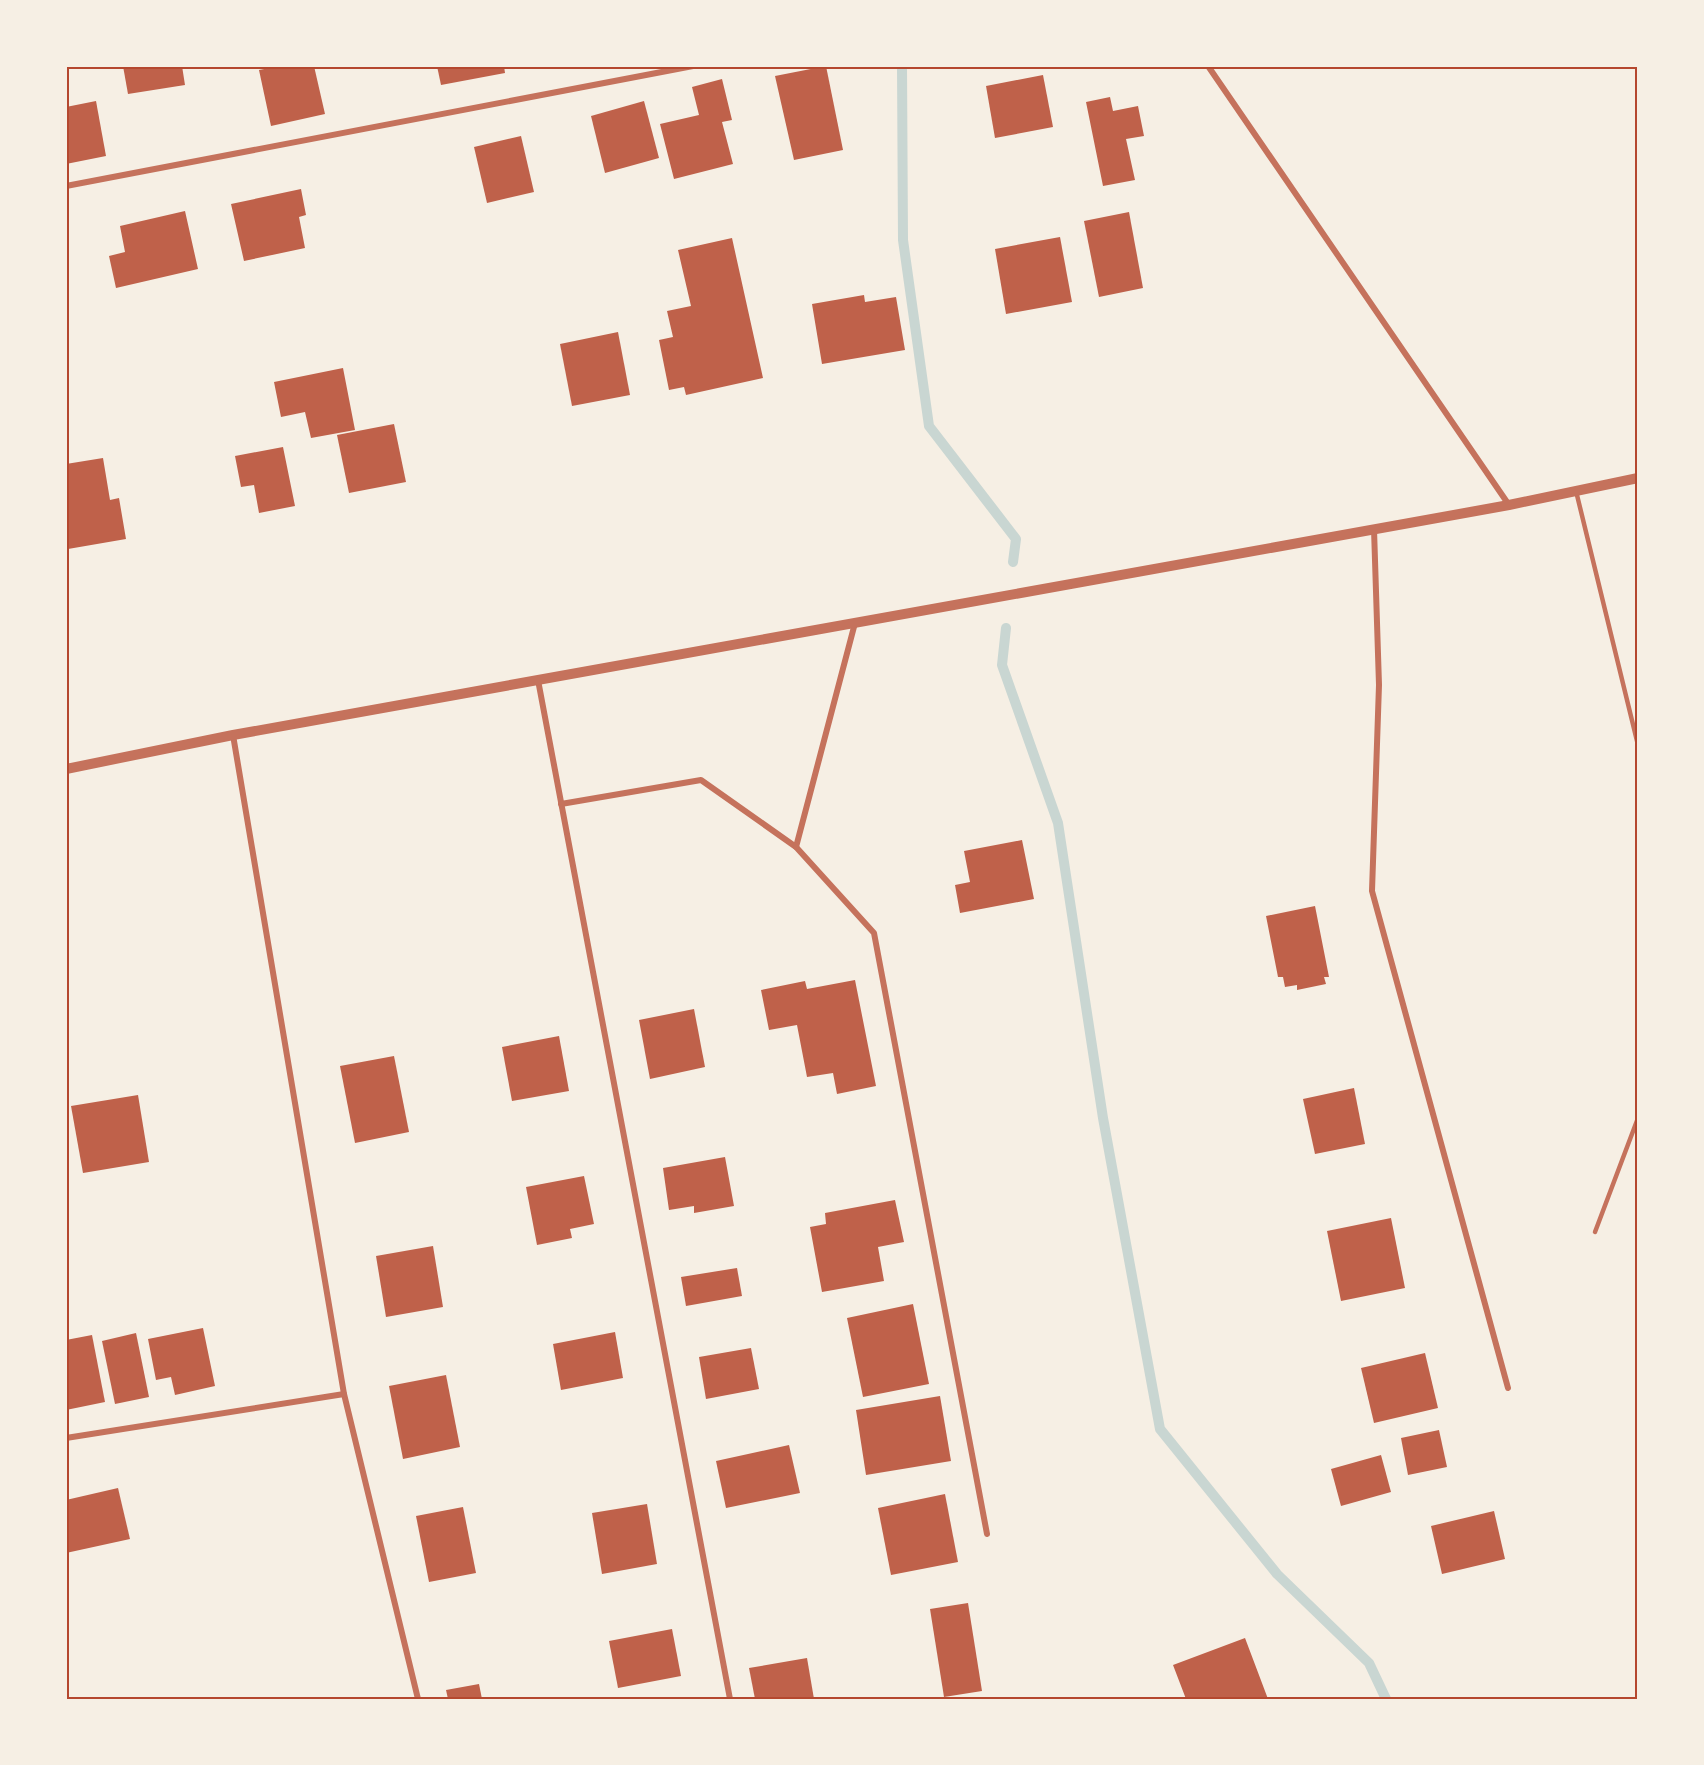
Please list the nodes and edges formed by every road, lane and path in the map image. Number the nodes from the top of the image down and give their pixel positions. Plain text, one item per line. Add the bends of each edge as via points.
1 (693, 66) edge
2 (1208, 66) edge
3 (66, 186) edge
4 (1638, 478) edge
5 (1576, 491) junction
6 (1509, 505) junction
7 (1374, 529) junction
8 (855, 622) junction
9 (538, 680) junction
10 (233, 735) junction
11 (1638, 745) edge
12 (66, 769) edge
13 (561, 804) junction
14 (796, 847) junction
15 (1638, 1118) edge
16 (1595, 1232) dead end
17 (1508, 1388) dead end
18 (344, 1394) junction
19 (66, 1438) edge
20 (987, 1534) dead end
21 (418, 1699) edge
22 (730, 1699) edge

1 - 3 street
2 - 6 street
4 - 5 street
5 - 6 street
5 - 11 lane
6 - 7 street
7 - 8 street
7 - 17 street via 1379,685 1372,891
8 - 9 street
8 - 14 street
9 - 10 street
9 - 13 street
10 - 12 street
10 - 18 street
13 - 14 street via 701,780
13 - 22 street
14 - 20 street via 874,933
15 - 16 lane
18 - 19 street
18 - 21 street

